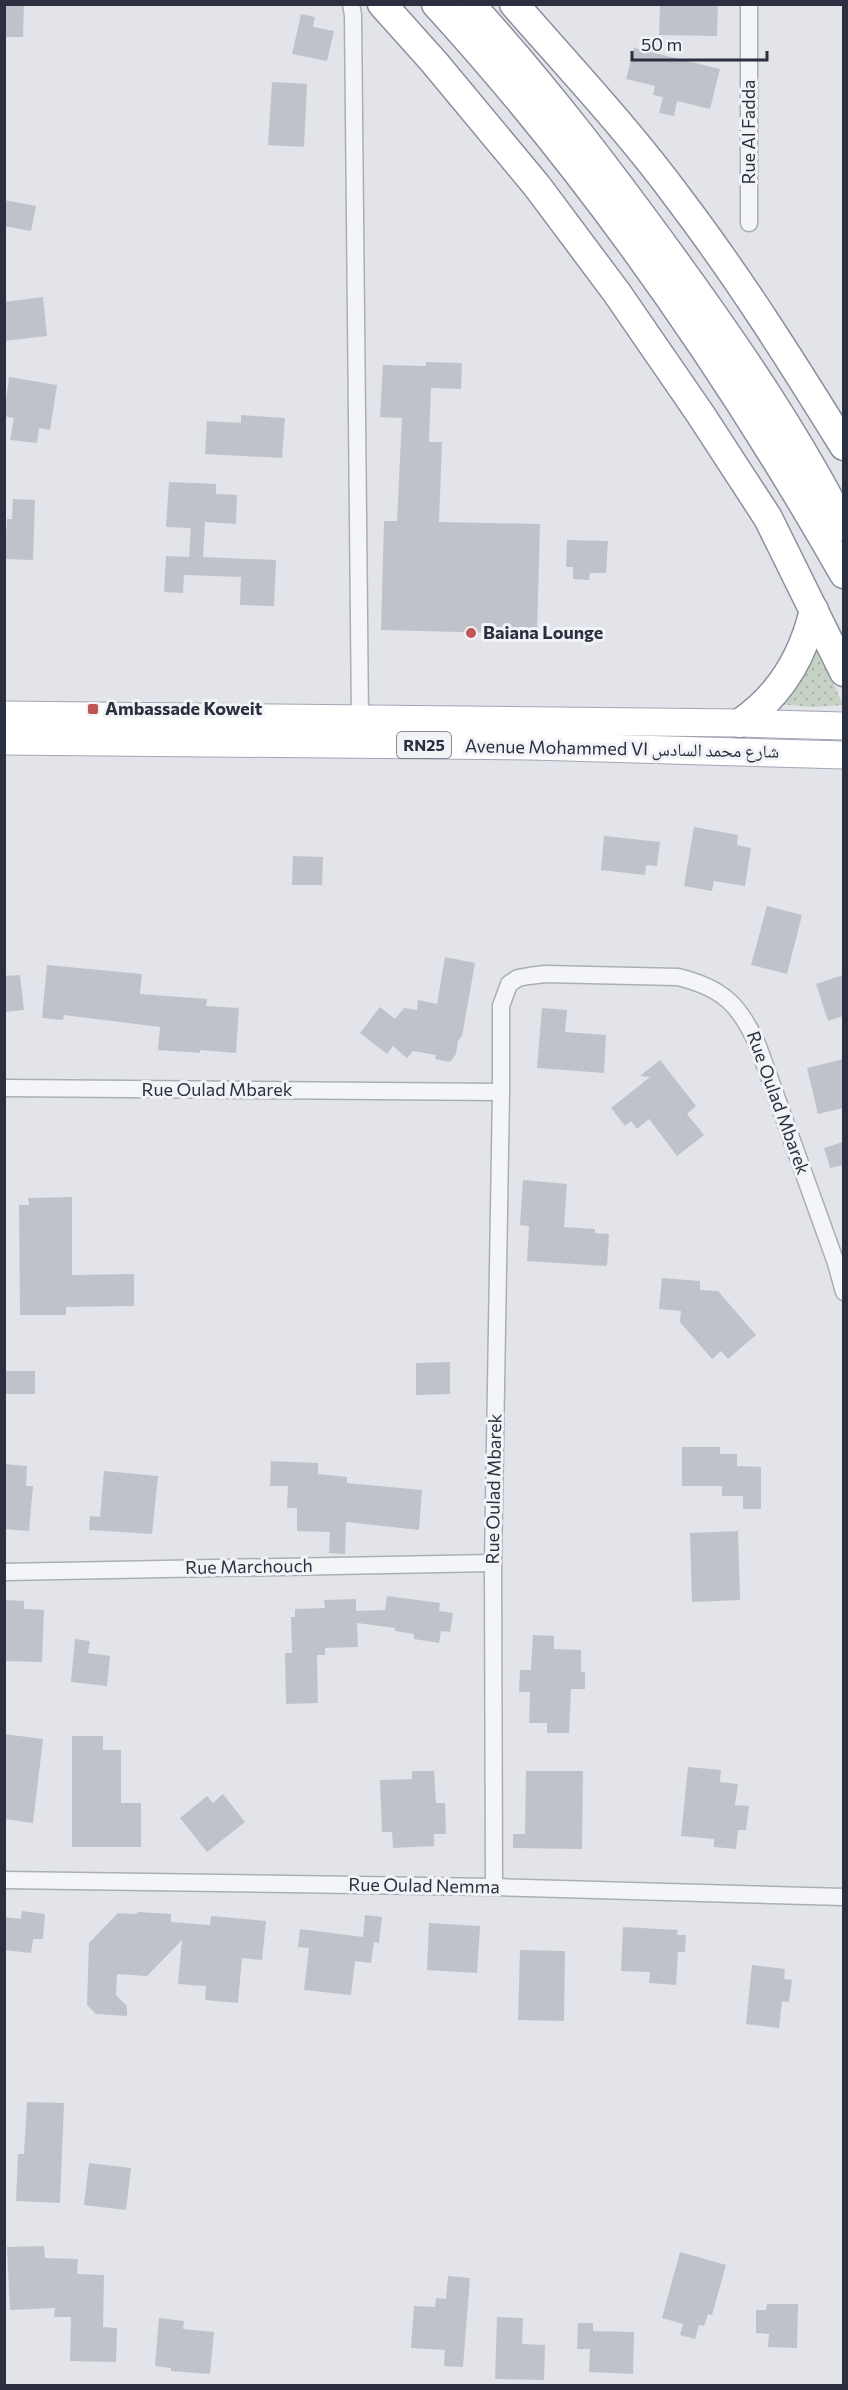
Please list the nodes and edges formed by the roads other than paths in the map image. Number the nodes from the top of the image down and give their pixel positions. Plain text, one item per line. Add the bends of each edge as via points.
1 (351, 4) edge
2 (382, 4) edge
3 (436, 4) edge
4 (470, 4) edge
5 (514, 4) edge
6 (749, 4) edge
7 (749, 223) dead end
8 (843, 446) edge
9 (843, 527) edge
10 (843, 574) edge
11 (814, 610) junction
12 (843, 672) edge
13 (4, 715) edge
14 (360, 719) junction
15 (740, 723) junction
16 (843, 726) edge
17 (4, 741) edge
18 (843, 755) edge
19 (4, 1088) edge
20 (501, 1092) junction
21 (843, 1292) edge
22 (493, 1563) junction
23 (4, 1572) edge
24 (4, 1880) edge
25 (494, 1887) junction
26 (843, 1897) edge

1 - 14 street
2 - 11 highway via 537,186 617,293 768,518
3 - 10 highway via 549,137 620,229 717,367
4 - 9 highway via 607,166 736,347 822,484
5 - 8 highway via 678,197 725,261
6 - 7 street, Rue Al Fadda
11 - 12 highway
11 - 15 highway via 804,644 788,675 768,700
13 - 14 main road, Avenue Mohammed VI شارع محمد السادس / RN25
14 - 15 main road, Avenue Mohammed VI شارع محمد السادس / RN25
15 - 16 main road, Avenue Mohammed VI شارع محمد السادس / RN25
17 - 18 main road, Avenue Mohammed VI شارع محمد السادس / RN25 via 542,746
19 - 20 street, Rue Oulad Mbarek
20 - 21 street, Rue Oulad Mbarek via 501,1006 509,984 518,978 545,974 678,977 717,991 735,1005 758,1046
20 - 22 street, Rue Oulad Mbarek
22 - 23 street, Rue Marchouch
22 - 25 street, Rue Oulad Mbarek
24 - 25 street, Rue Oulad Nemma
25 - 26 street, Rue Oulad Nemma

